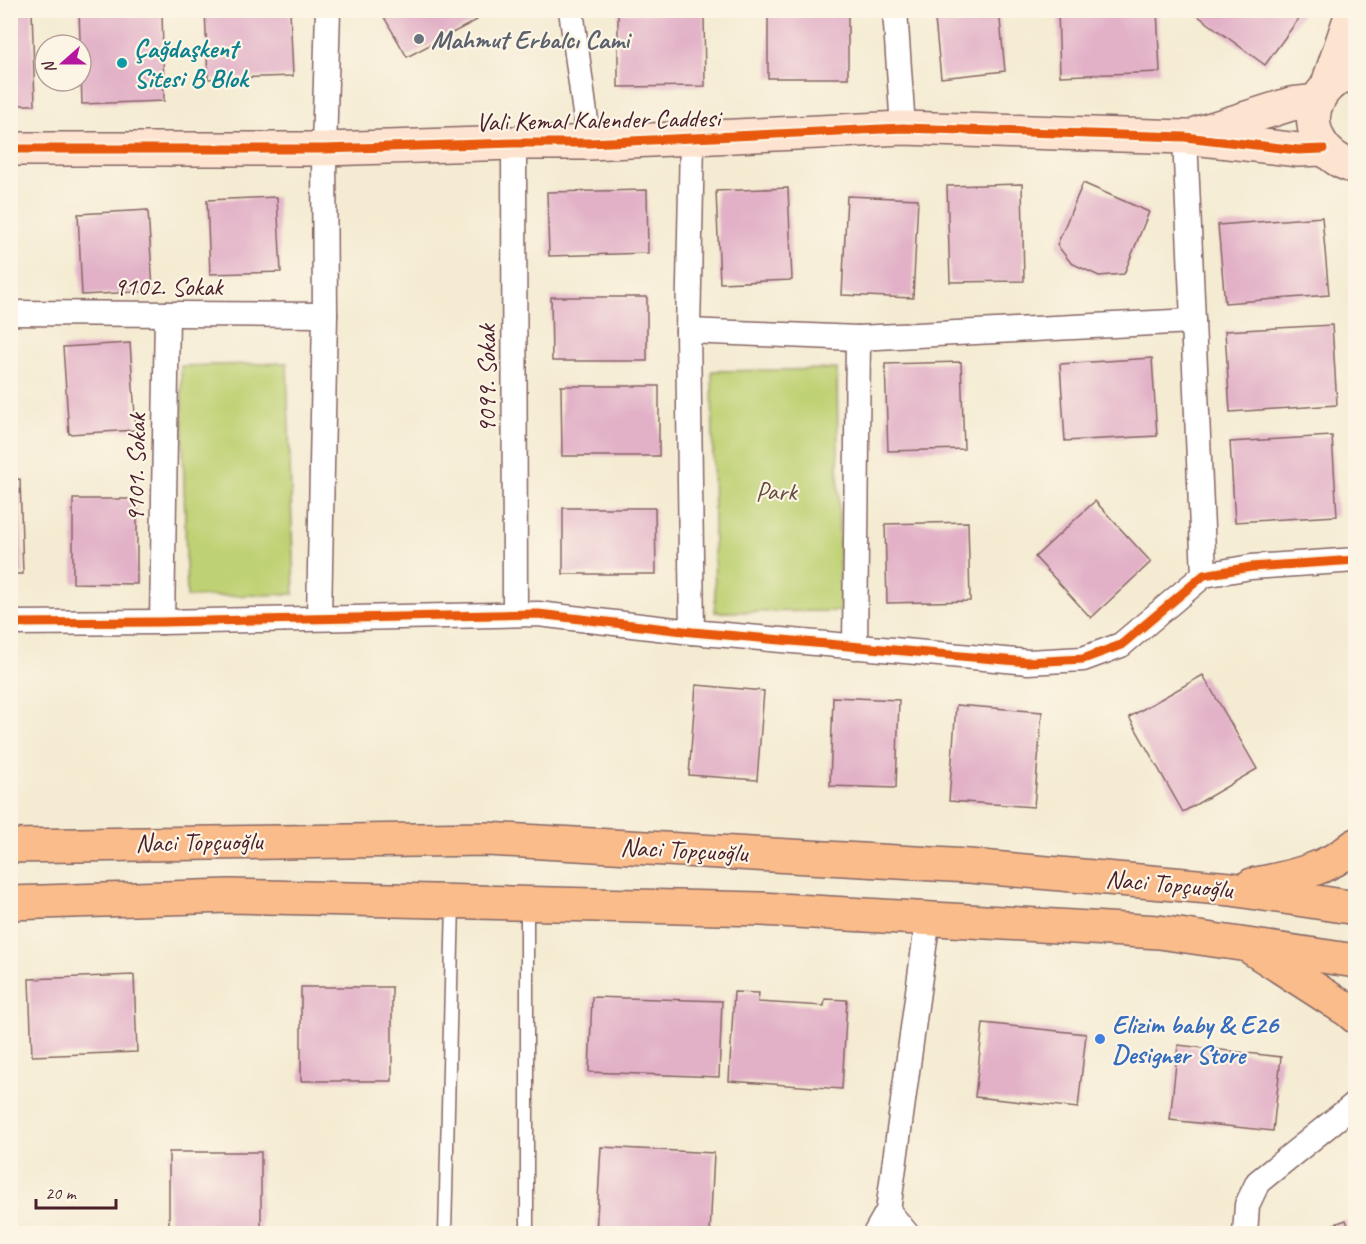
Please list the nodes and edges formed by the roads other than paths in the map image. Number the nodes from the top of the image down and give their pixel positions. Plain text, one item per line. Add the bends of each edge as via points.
1 (328, 10) edge
2 (571, 10) edge
3 (895, 10) edge
4 (1353, 10) edge
5 (1333, 87) edge
6 (903, 128) junction
7 (1185, 137) junction
8 (692, 140) junction
9 (514, 143) junction
10 (589, 143) junction
11 (10, 149) edge
12 (324, 149) junction
13 (1323, 149) junction
14 (1356, 167) edge
15 (10, 314) edge
16 (167, 314) junction
17 (325, 315) junction
18 (1193, 321) junction
19 (688, 331) junction
20 (858, 338) junction
21 (1356, 560) edge
22 (1204, 575) junction
23 (515, 614) junction
24 (319, 618) junction
25 (162, 622) junction
26 (10, 623) edge
27 (692, 632) junction
28 (855, 647) junction
29 (10, 846) edge
30 (1356, 846) edge
31 (1231, 889) junction
32 (453, 902) junction
33 (10, 903) edge
34 (527, 903) junction
35 (1356, 909) edge
36 (928, 918) junction
37 (1244, 943) junction
38 (1356, 961) edge
39 (1356, 1017) edge
40 (1356, 1103) edge
41 (888, 1210) junction
42 (445, 1233) edge
43 (527, 1233) edge
44 (875, 1233) edge
45 (907, 1233) edge
46 (1245, 1233) edge

1 - 12 street
2 - 10 street
3 - 6 street
4 - 5 street
5 - 7 street
5 - 13 street via 1314,117
6 - 7 street, Vali Kemal Kalender Caddesi
6 - 8 street, Vali Kemal Kalender Caddesi
7 - 13 street via 1298,150
7 - 18 street
8 - 10 street, Vali Kemal Kalender Caddesi
8 - 19 street
9 - 10 street, Vali Kemal Kalender Caddesi
9 - 12 street, Vali Kemal Kalender Caddesi
9 - 23 street, 9099. Sokak
11 - 12 street, Vali Kemal Kalender Caddesi
12 - 17 street
13 - 14 street via 1338,161
15 - 16 street, 9102. Sokak
16 - 17 street, 9102. Sokak
16 - 25 street, 9101. Sokak
17 - 24 street
18 - 20 street
18 - 22 street
19 - 20 street
19 - 27 street
20 - 28 street
21 - 22 street via 1251,567
22 - 28 street via 1121,645 1083,659 1028,662
23 - 24 street
23 - 27 street
24 - 25 street
25 - 26 street
27 - 28 street
29 - 31 main road, Naci Topçuoğlu via 486,839 969,866
30 - 31 main road via 1322,867
31 - 35 main road, Naci Topçuoğlu
32 - 33 main road, Naci Topçuoğlu via 229,896
32 - 34 main road, Naci Topçuoğlu
32 - 42 lane
34 - 36 main road, Naci Topçuoğlu
34 - 43 lane
36 - 37 main road, Naci Topçuoğlu via 1159,932
36 - 41 street
37 - 38 main road, Naci Topçuoğlu
37 - 39 main road
40 - 46 street via 1258,1182 1247,1205
41 - 44 street
41 - 45 street

